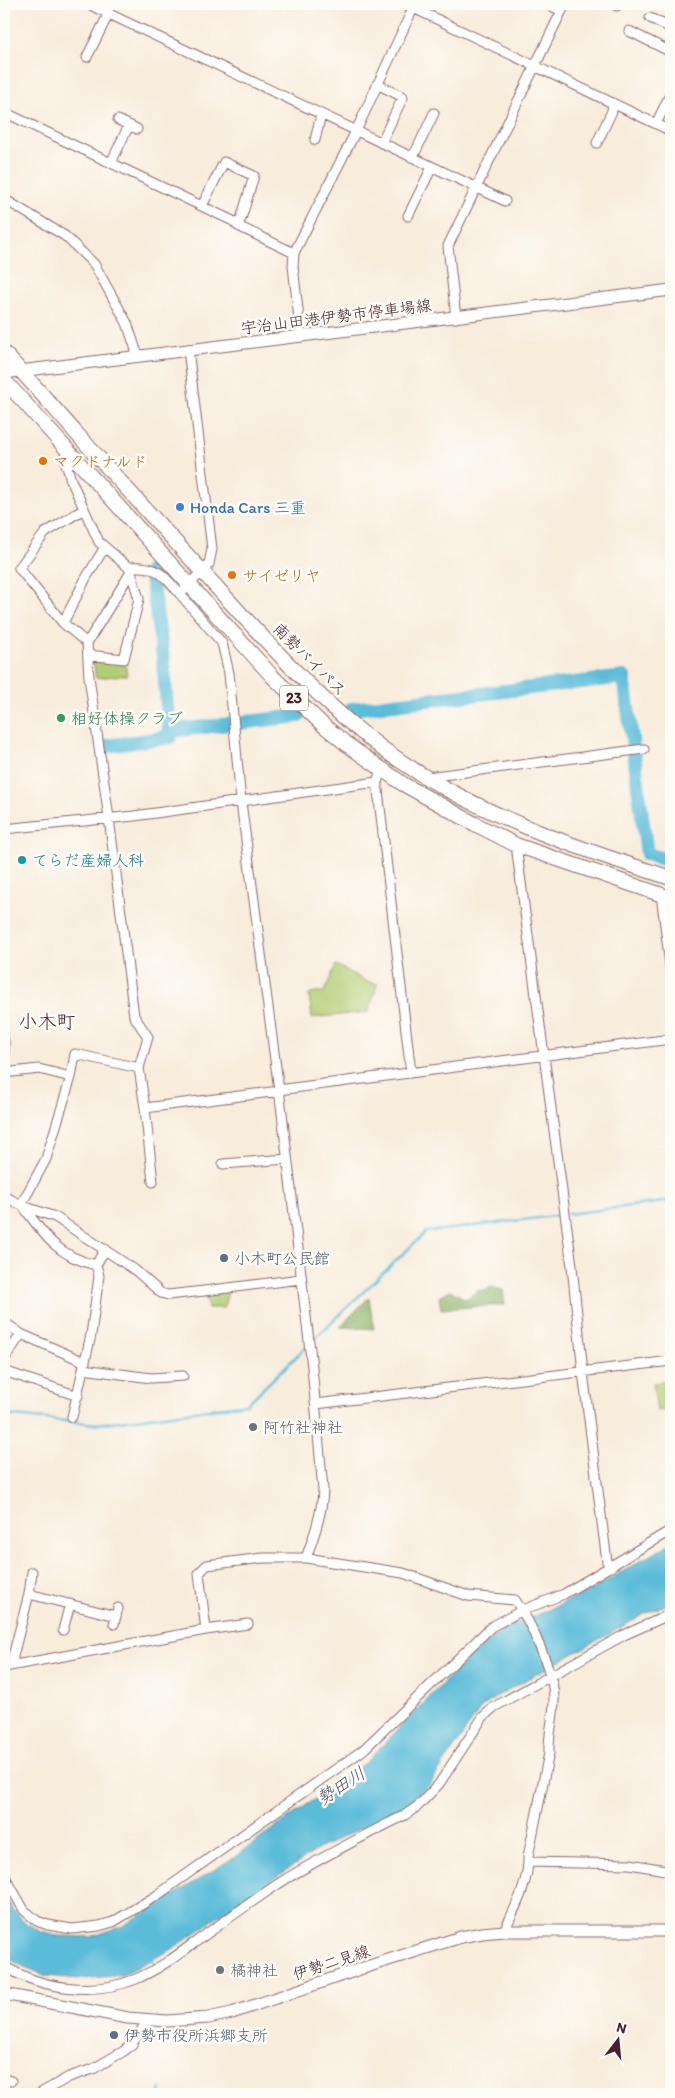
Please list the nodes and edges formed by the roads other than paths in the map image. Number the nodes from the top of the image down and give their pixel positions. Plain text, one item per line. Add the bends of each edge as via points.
1 (88, 4) edge
2 (546, 4) edge
3 (411, 5) edge
4 (563, 7) edge
5 (109, 13) junction
6 (650, 18) dead end
7 (671, 28) edge
8 (629, 31) dead end
9 (671, 52) edge
10 (87, 57) dead end
11 (535, 66) junction
12 (377, 84) junction
13 (671, 93) edge
14 (613, 103) junction
15 (4, 112) edge
16 (434, 113) dead end
17 (321, 115) junction
18 (118, 120) dead end
19 (656, 124) junction
20 (356, 131) junction
21 (671, 131) edge
22 (315, 140) dead end
23 (381, 143) junction
24 (597, 143) dead end
25 (411, 157) junction
26 (111, 163) junction
27 (432, 167) junction
28 (477, 187) junction
29 (4, 199) edge
30 (505, 201) dead end
31 (202, 206) junction
32 (408, 216) dead end
33 (237, 224) junction
34 (294, 253) junction
35 (671, 290) edge
36 (456, 318) junction
37 (301, 336) junction
38 (188, 349) junction
39 (4, 353) edge
40 (138, 356) junction
41 (21, 371) junction
42 (4, 373) edge
43 (4, 380) edge
44 (64, 457) dead end
45 (84, 509) junction
46 (105, 547) junction
47 (130, 570) junction
48 (202, 572) junction
49 (185, 589) junction
50 (63, 623) junction
51 (87, 643) junction
52 (88, 655) junction
53 (644, 749) dead end
54 (379, 776) junction
55 (426, 777) junction
56 (241, 802) junction
57 (109, 818) junction
58 (4, 829) edge
59 (516, 845) junction
60 (671, 878) edge
61 (666, 896) edge
62 (671, 973) edge
63 (671, 1039) edge
64 (4, 1041) edge
65 (4, 1054) edge
66 (544, 1056) junction
67 (139, 1068) junction
68 (4, 1073) edge
69 (411, 1073) junction
70 (70, 1076) junction
71 (279, 1090) junction
72 (145, 1108) junction
73 (288, 1159) junction
74 (223, 1164) dead end
75 (153, 1182) dead end
76 (4, 1196) edge
77 (22, 1206) junction
78 (105, 1249) junction
79 (96, 1265) junction
80 (301, 1279) junction
81 (4, 1322) edge
82 (22, 1334) junction
83 (4, 1360) edge
84 (671, 1361) edge
85 (84, 1366) junction
86 (4, 1372) edge
87 (583, 1372) junction
88 (183, 1376) dead end
89 (78, 1396) junction
90 (316, 1404) junction
91 (72, 1417) dead end
92 (671, 1530) edge
93 (306, 1558) junction
94 (611, 1567) junction
95 (32, 1572) dead end
96 (29, 1594) junction
97 (70, 1604) junction
98 (523, 1611) junction
99 (671, 1614) edge
100 (116, 1616) dead end
101 (248, 1624) dead end
102 (63, 1630) dead end
103 (206, 1630) junction
104 (8, 1666) edge
105 (551, 1676) junction
106 (528, 1862) junction
107 (671, 1871) edge
108 (4, 1875) edge
109 (504, 1931) junction
110 (671, 1931) edge
111 (4, 1966) edge
112 (4, 1994) edge
113 (148, 2020) junction
114 (39, 2094) edge

1 - 5 street
2 - 4 street
3 - 11 street
3 - 12 street
4 - 11 street
5 - 10 street
5 - 17 street
6 - 7 street
8 - 9 street
11 - 14 street
11 - 28 street
12 - 20 street
12 - 23 street via 403,97
13 - 19 street
14 - 19 street
14 - 24 street
15 - 26 street
16 - 25 street
17 - 20 street
17 - 22 street
18 - 26 street via 133,127
19 - 21 street
20 - 23 street
20 - 34 street
23 - 25 street
25 - 27 street
26 - 31 street
27 - 28 street
27 - 32 street
28 - 30 street
28 - 36 street via 448,246
29 - 40 street via 65,236 94,264 127,323
31 - 33 street
31 - 33 street via 224,162 254,176
33 - 34 street
34 - 37 street
35 - 36 main road, 宇治山田港伊勢市停車場線
36 - 37 main road, 宇治山田港伊勢市停車場線
37 - 38 main road, 宇治山田港伊勢市停車場線
38 - 40 main road, 宇治山田港伊勢市停車場線
38 - 48 street via 212,549 209,564
39 - 41 highway, 南勢バイパス / 23
40 - 41 main road, 宇治山田港伊勢市停車場線
41 - 42 main road, 宇治山田港伊勢市停車場線
41 - 48 highway, 南勢バイパス / 23
43 - 49 highway, 23
44 - 45 street
45 - 46 street via 99,542
45 - 50 street via 45,533 18,568
46 - 47 street
46 - 50 street
47 - 49 street via 143,566 160,571
47 - 51 street
47 - 52 street via 139,599 124,659
48 - 49 street
48 - 55 highway, 南勢バイパス / 23 via 321,697 384,750
49 - 54 highway, 23 via 301,705
49 - 56 street via 222,643 229,673
50 - 51 street
51 - 52 street
52 - 57 street
53 - 55 street
54 - 56 street
54 - 59 highway, 23
54 - 69 street
55 - 60 highway, 南勢バイパス / 23 via 512,823 579,849
56 - 57 street
56 - 71 street
57 - 58 street
57 - 67 street via 134,1016 148,1037
59 - 61 highway, 23
59 - 66 street
61 - 62 street
63 - 66 street
64 - 65 street
66 - 69 street
66 - 87 street
67 - 70 street via 75,1054
67 - 72 street
68 - 70 street via 39,1069
69 - 71 street
70 - 77 street via 46,1159
71 - 72 street
71 - 73 street
72 - 75 street
73 - 74 street
73 - 80 street
76 - 77 street
77 - 78 street via 55,1217
77 - 79 street via 44,1237 61,1251
78 - 79 street
78 - 80 street via 136,1270 161,1293
79 - 85 street via 99,1276
80 - 90 street
81 - 82 street
82 - 83 street
82 - 85 street
84 - 87 street
85 - 88 street via 151,1378
85 - 89 street
86 - 89 street
87 - 90 street
87 - 94 street via 607,1562
89 - 91 street
90 - 93 street via 323,1504
92 - 94 street
93 - 98 street via 403,1573 468,1596 515,1600
93 - 103 street via 263,1558 207,1565 199,1573
94 - 98 street via 564,1594
95 - 96 street
96 - 97 street
96 - 104 street
97 - 100 street
97 - 102 street
98 - 105 street
98 - 108 street via 491,1627 479,1637 363,1750 164,1890 113,1922 72,1928 37,1921 24,1910
99 - 105 street via 624,1635
101 - 103 street
103 - 104 street
105 - 106 street via 554,1701 549,1753
105 - 111 street via 488,1712 439,1784 418,1806 312,1862 181,1953 140,1977 107,1986 71,1988 36,1980
106 - 107 street via 630,1864
106 - 109 street via 523,1889
109 - 110 main road, 伊勢二見線
109 - 113 main road, 伊勢二見線 via 461,1937 232,2013 187,2021
112 - 113 main road, 伊勢二見線
113 - 114 street via 124,2051

